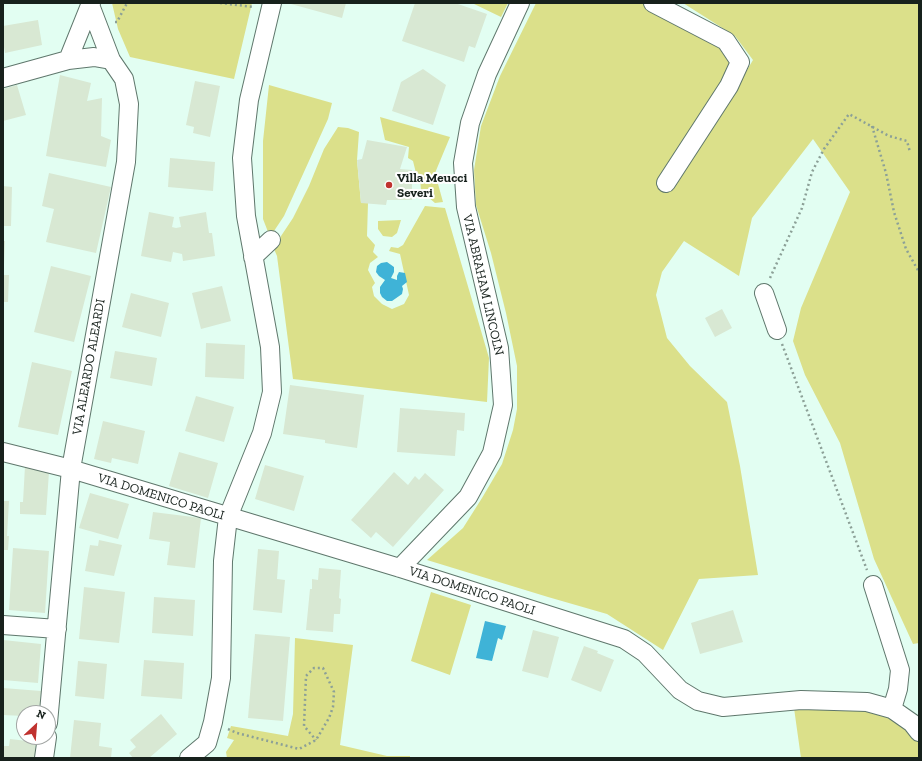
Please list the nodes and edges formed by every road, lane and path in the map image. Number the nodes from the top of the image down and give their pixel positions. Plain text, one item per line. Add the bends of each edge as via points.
1 (127, 3) edge
2 (220, 3) edge
3 (520, 3) edge
4 (653, 3) edge
5 (91, 4) edge
6 (271, 6) edge
7 (99, 27) junction
8 (68, 60) junction
9 (111, 60) junction
10 (3, 78) edge
11 (872, 126) junction
12 (910, 152) dead end
13 (666, 183) dead end
14 (271, 240) dead end
15 (253, 257) junction
16 (919, 272) edge
17 (764, 293) joint
18 (776, 330) joint
19 (3, 452) edge
20 (71, 470) junction
21 (228, 517) junction
22 (400, 568) junction
23 (873, 585) joint
24 (3, 625) edge
25 (57, 629) junction
26 (50, 705) edge
27 (892, 709) junction
28 (213, 722) junction
29 (919, 732) edge
30 (316, 740) junction
31 (46, 745) edge
32 (209, 750) edge
33 (44, 758) edge
34 (189, 758) edge

1 - 7 path via 117,22
2 - 6 path
3 - 22 street, VIA ABRAHAM LINCOLN via 487,74 470,123 463,163 466,207 499,348 503,405 492,453 468,496
4 - 13 street via 726,41 740,62 729,86
5 - 7 street, VIA ALEARDO ALEARDI
5 - 8 street
6 - 15 street via 249,100 242,158 246,216
7 - 9 street, VIA ALEARDO ALEARDI
8 - 9 street via 94,57
8 - 10 street
9 - 20 street, VIA ALEARDO ALEARDI via 124,79 129,104 126,162
11 - 12 path via 889,136 907,141
11 - 16 path via 894,212 906,249
11 - 17 path via 849,114 824,149 812,172 802,208
14 - 15 street
15 - 21 street via 270,347 272,392 262,433
17 - 18 street
18 - 23 path
19 - 20 street, VIA DOMENICO PAOLI
20 - 21 street, VIA DOMENICO PAOLI
20 - 25 street, VIA ALEARDO ALEARDI
21 - 22 street, VIA DOMENICO PAOLI
21 - 28 street via 223,561 222,678
22 - 27 street, VIA DOMENICO PAOLI via 624,639 645,653 680,690 698,702 723,707 801,700 867,702
23 - 27 street via 900,670
24 - 25 street
25 - 26 street, VIA ALEARDO ALEARDI
27 - 29 street, VIA DOMENICO PAOLI via 912,723
28 - 30 path via 236,733 299,749
28 - 32 street
30 - 30 path via 333,707 334,692 323,668 314,668 306,676 304,726
31 - 33 street
32 - 34 street

